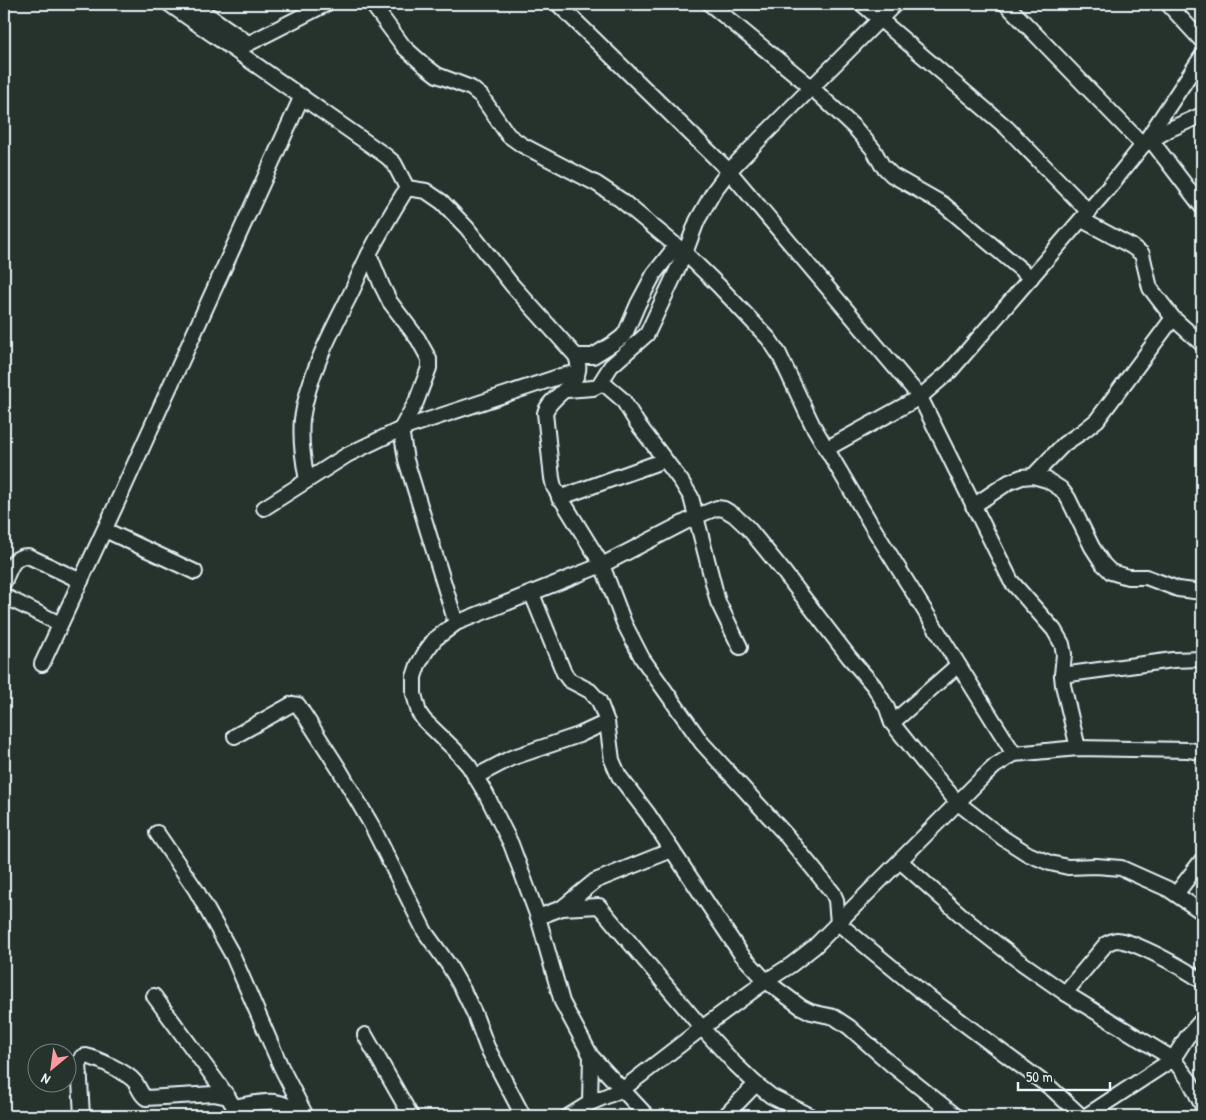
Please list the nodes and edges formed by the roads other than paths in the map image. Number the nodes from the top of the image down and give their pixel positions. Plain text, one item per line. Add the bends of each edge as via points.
1 (169, 4) edge
2 (192, 4) edge
3 (326, 4) edge
4 (372, 4) edge
5 (558, 4) edge
6 (710, 4) edge
7 (862, 4) edge
8 (895, 4) edge
9 (1006, 4) edge
10 (1168, 4) edge
11 (310, 7) edge
12 (881, 19) junction
13 (1202, 41) edge
14 (248, 43) junction
15 (236, 50) junction
16 (1202, 56) edge
17 (811, 87) junction
18 (302, 96) junction
19 (1202, 115) edge
20 (1147, 142) junction
21 (728, 171) junction
22 (407, 188) junction
23 (1202, 207) edge
24 (1086, 216) junction
25 (681, 249) junction
26 (369, 254) junction
27 (1031, 278) junction
28 (1173, 318) junction
29 (1202, 344) edge
30 (576, 356) junction
31 (577, 373) junction
32 (602, 382) junction
33 (567, 390) junction
34 (920, 397) junction
35 (401, 429) junction
36 (826, 448) junction
37 (665, 460) junction
38 (1033, 476) junction
39 (307, 480) junction
40 (559, 498) junction
41 (973, 506) junction
42 (264, 508) dead end
43 (697, 516) junction
44 (104, 530) junction
45 (602, 565) junction
46 (195, 572) dead end
47 (81, 581) junction
48 (4, 582) edge
49 (1202, 592) edge
50 (532, 594) junction
51 (4, 595) edge
52 (456, 623) junction
53 (60, 624) junction
54 (740, 647) dead end
55 (1202, 659) edge
56 (42, 664) dead end
57 (958, 665) junction
58 (1062, 675) junction
59 (607, 722) junction
60 (892, 723) junction
61 (235, 736) dead end
62 (1078, 748) junction
63 (1202, 752) edge
64 (1014, 754) junction
65 (475, 777) junction
66 (958, 803) junction
67 (157, 833) dead end
68 (672, 850) junction
69 (1202, 860) edge
70 (900, 861) junction
71 (1176, 894) junction
72 (562, 908) junction
73 (1202, 912) edge
74 (538, 917) junction
75 (838, 923) junction
76 (766, 981) junction
77 (1202, 981) edge
78 (1065, 993) junction
79 (154, 996) dead end
80 (1202, 1020) edge
81 (702, 1028) junction
82 (365, 1035) dead end
83 (591, 1056) junction
84 (1173, 1059) junction
85 (756, 1084) junction
86 (623, 1089) junction
87 (590, 1103) junction
88 (1202, 1105) edge
89 (233, 1107) edge
90 (82, 1116) edge
91 (306, 1116) edge
92 (411, 1116) edge
93 (523, 1116) edge
94 (569, 1116) edge
95 (647, 1116) edge
96 (725, 1116) edge
97 (811, 1116) edge
98 (956, 1116) edge
99 (1081, 1116) edge
100 (1086, 1116) edge

1 - 15 street
2 - 14 street
3 - 11 street
4 - 25 street via 404,47 424,65 437,75 472,88 481,96 508,135 597,184
5 - 21 street
6 - 17 street
7 - 12 street
8 - 12 street
9 - 20 street
10 - 13 street
11 - 14 street
12 - 17 street
12 - 24 street via 1007,128
14 - 15 street
15 - 18 street
16 - 20 street
17 - 21 street
17 - 27 street via 855,128 892,175 943,204
18 - 22 street via 394,163
18 - 44 street
19 - 20 street
20 - 23 street
20 - 24 street
21 - 25 street
21 - 34 street
22 - 26 street
22 - 30 street via 426,191 442,202
24 - 27 street
24 - 28 street via 1142,254 1150,288
25 - 30 street via 654,274 622,337 593,356
25 - 32 street via 646,334 611,366
25 - 36 street via 769,339
26 - 35 street via 390,302 429,359 429,368 416,402
26 - 39 street via 328,340 306,400 301,442
27 - 34 street via 950,371
28 - 29 street
28 - 38 street via 1097,420 1064,444
30 - 31 street via 579,362
31 - 33 street
31 - 35 street
32 - 33 street via 593,388
32 - 37 street via 622,400
33 - 40 street via 551,402 545,413 552,478
34 - 36 street
34 - 41 street
35 - 39 street via 357,450
35 - 52 street via 406,460
36 - 57 street
37 - 40 street
37 - 43 street via 691,498
38 - 41 street via 1009,482
38 - 49 street via 1061,488 1092,547 1111,572 1128,577 1146,577 1178,589
39 - 42 street
40 - 45 street
41 - 58 street via 1011,581 1054,630 1062,644
43 - 45 street
43 - 54 street via 718,602
43 - 60 street via 717,508 734,515 748,528 874,686
44 - 46 street
44 - 47 street
45 - 50 street
45 - 75 street via 624,623 642,658 702,743 832,893 836,900
47 - 48 street via 28,556 20,556
47 - 53 street
50 - 52 street
50 - 59 street via 564,673 569,680 596,696
51 - 53 street
52 - 65 street via 435,639 426,651 414,677 414,694 424,720 455,750
53 - 56 street
55 - 58 street
57 - 60 street
57 - 64 street
58 - 62 street
59 - 65 street via 511,758
59 - 68 street via 612,760 619,776
60 - 66 street
61 - 93 street via 292,704 298,705 339,769 426,932 463,990 487,1048
62 - 63 street
62 - 64 street
64 - 66 street via 995,766
65 - 74 street via 511,844
66 - 70 street
66 - 71 street via 1028,854 1068,867 1121,868
67 - 91 street via 196,890 234,956 281,1067
68 - 72 street via 595,881
68 - 76 street via 741,954
69 - 71 street
70 - 75 street
70 - 78 street via 970,923
71 - 73 street
72 - 74 street
72 - 81 street via 599,906
74 - 83 street via 562,1002
75 - 76 street via 806,953
75 - 99 street via 923,993 1052,1089
76 - 81 street
76 - 98 street via 801,1007 834,1017 850,1026 892,1065
77 - 78 street via 1177,965 1115,939 1106,944
78 - 84 street
79 - 89 street
80 - 84 street
81 - 85 street
81 - 86 street
82 - 92 street
83 - 86 street
83 - 87 street
84 - 88 street via 1190,1080
84 - 100 street
85 - 96 street
85 - 97 street via 771,1096
86 - 87 street
86 - 95 street
87 - 94 street
89 - 90 street via 214,1094 146,1098 127,1075 86,1056 79,1063
89 - 91 street via 271,1100 292,1106

